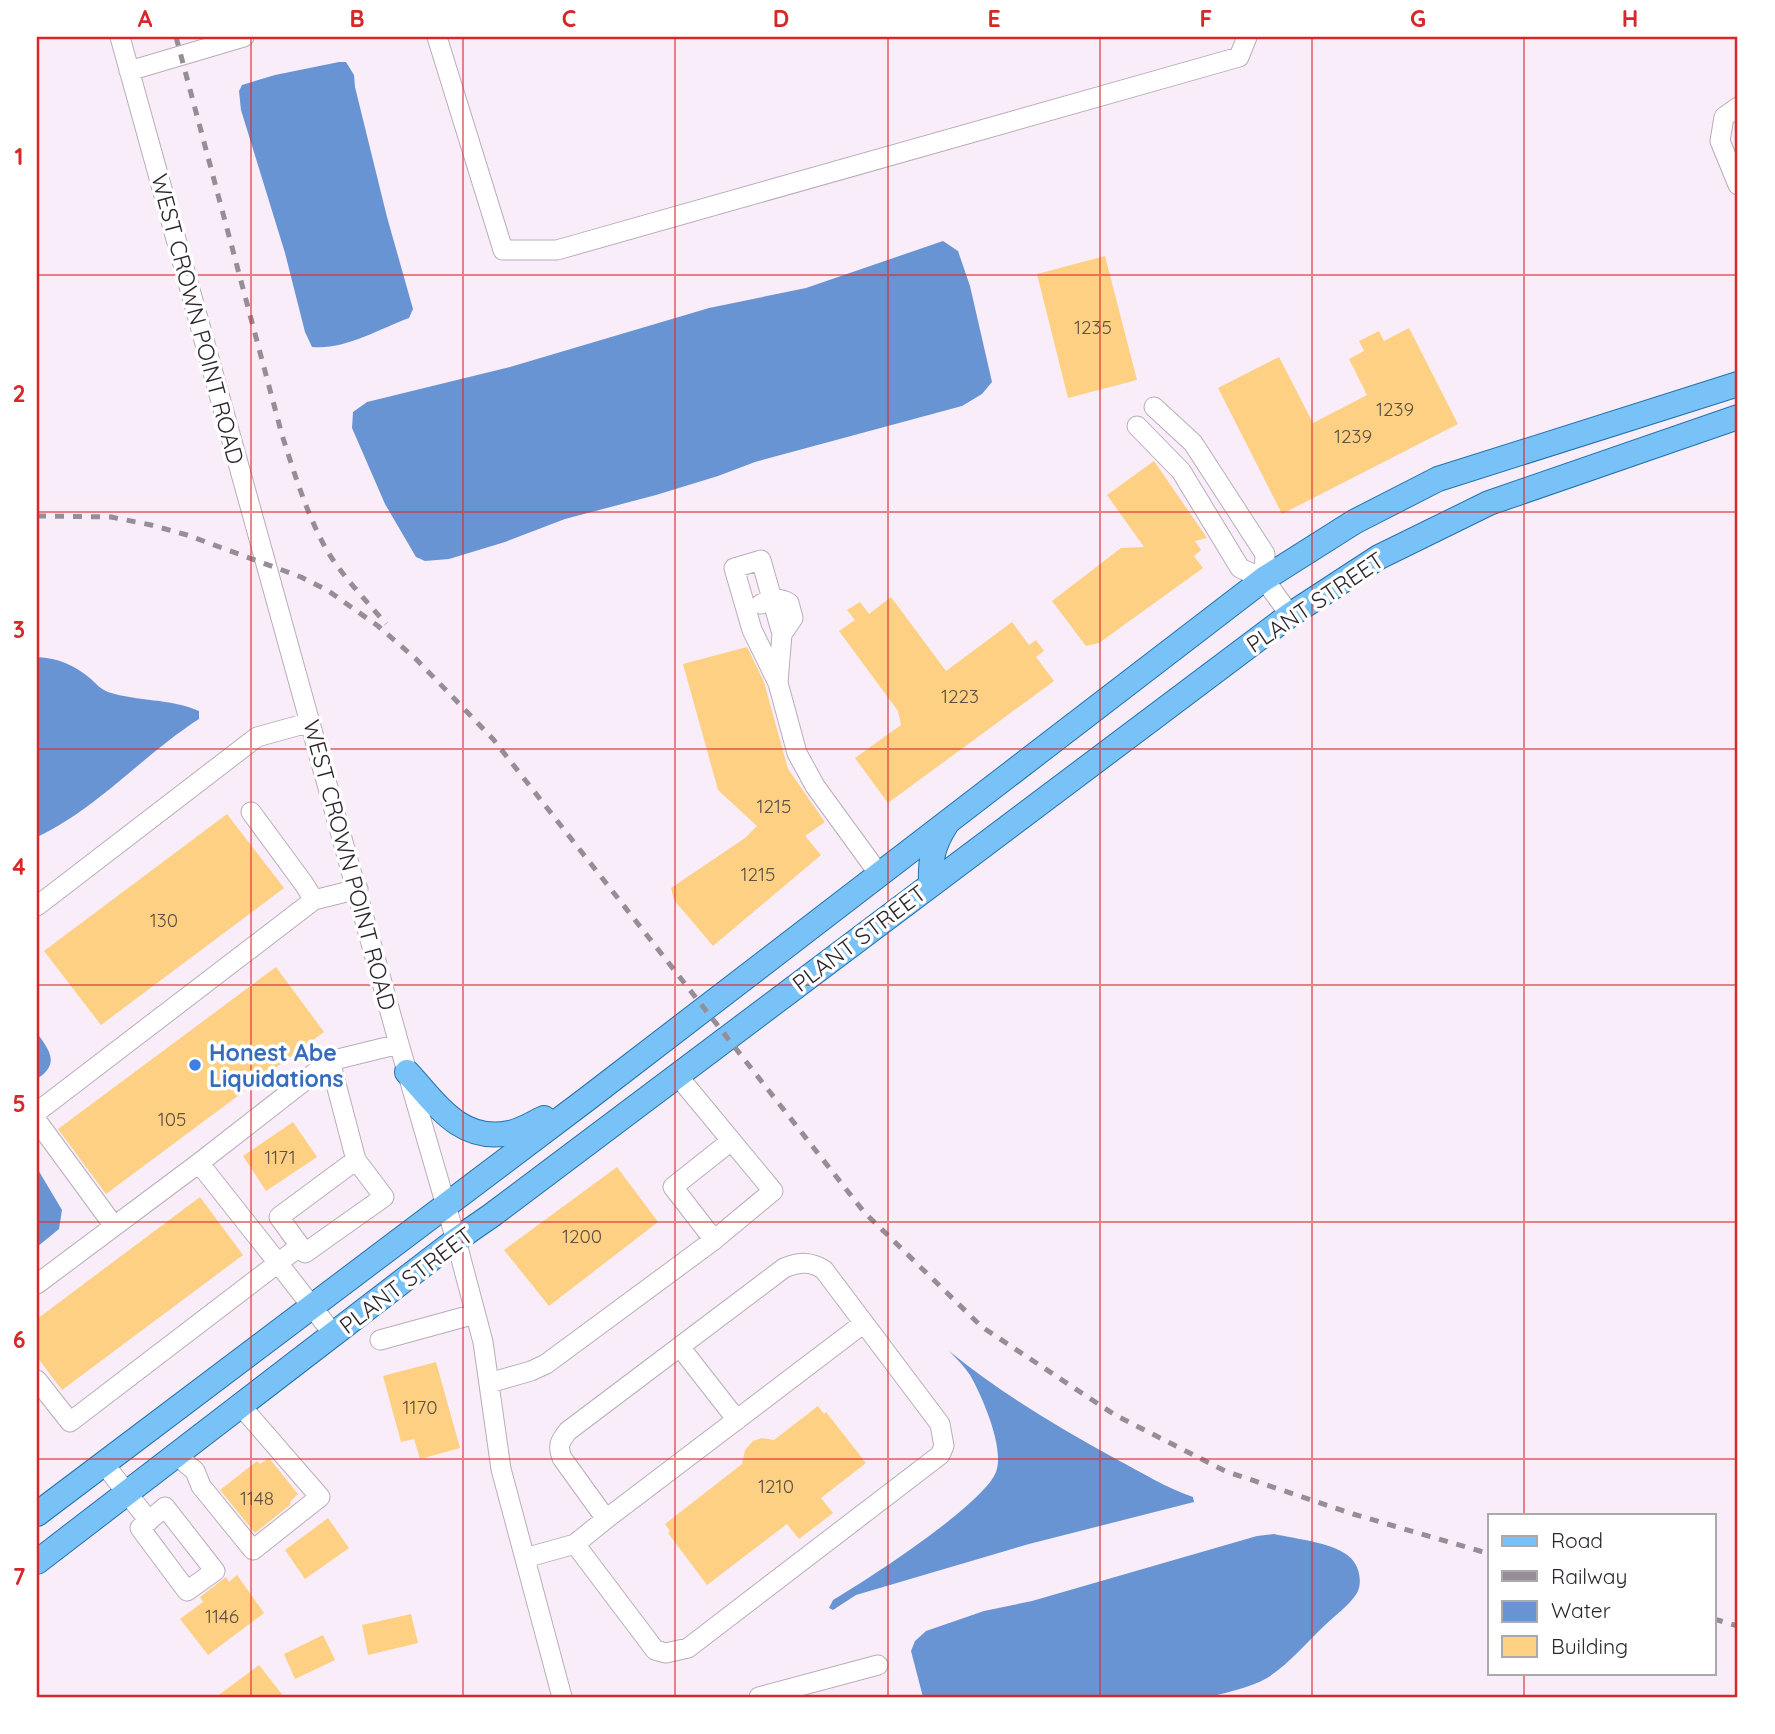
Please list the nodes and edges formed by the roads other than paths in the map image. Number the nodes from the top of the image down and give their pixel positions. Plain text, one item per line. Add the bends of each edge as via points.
1 (120, 37) edge
2 (244, 37) edge
3 (437, 37) edge
4 (1247, 37) edge
5 (129, 71) junction
6 (1738, 107) edge
7 (1738, 185) edge
8 (1738, 384) edge
9 (1154, 407) dead end
10 (1738, 417) edge
11 (1137, 426) dead end
12 (1211, 473) junction
13 (1190, 486) junction
14 (1239, 516) junction
15 (1217, 530) junction
16 (1264, 579) junction
17 (771, 600) junction
18 (747, 609) junction
19 (1290, 615) junction
20 (778, 683) junction
21 (310, 722) junction
22 (251, 812) dead end
23 (950, 819) junction
24 (879, 874) junction
25 (931, 884) junction
26 (358, 889) junction
27 (314, 900) junction
28 (37, 906) edge
29 (865, 933) junction
30 (399, 1044) junction
31 (330, 1061) junction
32 (407, 1072) junction
33 (677, 1075) junction
34 (587, 1099) junction
35 (37, 1112) edge
36 (37, 1121) edge
37 (731, 1141) junction
38 (356, 1160) junction
39 (200, 1163) junction
40 (446, 1205) junction
41 (114, 1226) junction
42 (456, 1240) junction
43 (714, 1240) junction
44 (300, 1246) junction
45 (278, 1263) junction
46 (37, 1284) edge
47 (312, 1306) junction
48 (475, 1314) junction
49 (864, 1322) junction
50 (334, 1335) junction
51 (380, 1339) dead end
52 (680, 1347) junction
53 (37, 1380) edge
54 (489, 1382) junction
55 (241, 1406) junction
56 (737, 1420) junction
57 (176, 1455) junction
58 (104, 1464) junction
59 (128, 1493) junction
60 (37, 1514) edge
61 (606, 1519) junction
62 (149, 1521) dead end
63 (575, 1544) junction
64 (525, 1558) junction
65 (37, 1562) edge
66 (878, 1665) dead end
67 (562, 1697) edge
68 (759, 1697) edge

1 - 5 street, WEST CROWN POINT ROAD
2 - 5 street
3 - 4 street via 503,250 557,250 1239,57
5 - 21 street, WEST CROWN POINT ROAD
6 - 7 street via 1724,117 1720,141
8 - 16 main road, PLANT STREET via 1438,479 1354,522
9 - 12 street via 1193,443
10 - 19 main road, PLANT STREET via 1489,503 1380,556
11 - 13 street
12 - 13 street
12 - 14 street
13 - 15 street
14 - 15 street
14 - 16 street via 1265,554
15 - 16 street via 1240,568
16 - 19 street
16 - 23 main road, PLANT STREET
17 - 18 street
17 - 18 street via 761,560 734,568
17 - 20 street via 782,634
18 - 20 street via 752,630
19 - 25 main road, PLANT STREET
20 - 24 street via 797,753 815,786
21 - 26 street, WEST CROWN POINT ROAD
21 - 28 street via 257,737
22 - 27 street
23 - 24 main road, PLANT STREET
23 - 25 main road via 935,842
24 - 29 main road via 886,888 885,900
24 - 34 main road, PLANT STREET
25 - 29 main road, PLANT STREET
26 - 27 street
26 - 30 street, WEST CROWN POINT ROAD
27 - 35 street
29 - 33 main road, PLANT STREET
30 - 31 street
30 - 32 street, WEST CROWN POINT ROAD
31 - 38 street
31 - 39 street
32 - 34 main road via 464,1129 491,1136 512,1133
32 - 40 street, WEST CROWN POINT ROAD
33 - 37 street
33 - 42 main road, PLANT STREET
34 - 40 main road, PLANT STREET
36 - 41 street
37 - 43 street via 673,1187
37 - 43 street via 773,1191
38 - 44 street via 279,1217
38 - 44 street via 384,1197 305,1253
39 - 41 street
39 - 45 street
40 - 42 street, WEST CROWN POINT ROAD
40 - 47 main road, PLANT STREET
41 - 46 street
42 - 48 street, WEST CROWN POINT ROAD
42 - 50 main road, PLANT STREET
43 - 54 street via 545,1364
44 - 45 street
45 - 47 street
45 - 53 street via 70,1422
47 - 50 street
47 - 58 main road, PLANT STREET
48 - 51 street
48 - 54 street, WEST CROWN POINT ROAD
49 - 52 street via 824,1270 808,1263 795,1264
49 - 56 street
49 - 63 street via 940,1424 944,1446 930,1464 677,1652 655,1650
50 - 55 main road, PLANT STREET
52 - 56 street
52 - 61 street via 560,1440 562,1458
54 - 64 street, WEST CROWN POINT ROAD via 501,1469
55 - 57 main road, PLANT STREET
55 - 57 street via 320,1497 253,1550 201,1486 195,1471
56 - 61 street
57 - 59 main road, PLANT STREET
58 - 59 street
58 - 60 main road, PLANT STREET
59 - 62 street
59 - 65 main road, PLANT STREET
61 - 63 street
63 - 64 street
64 - 67 street, WEST CROWN POINT ROAD
66 - 68 street

